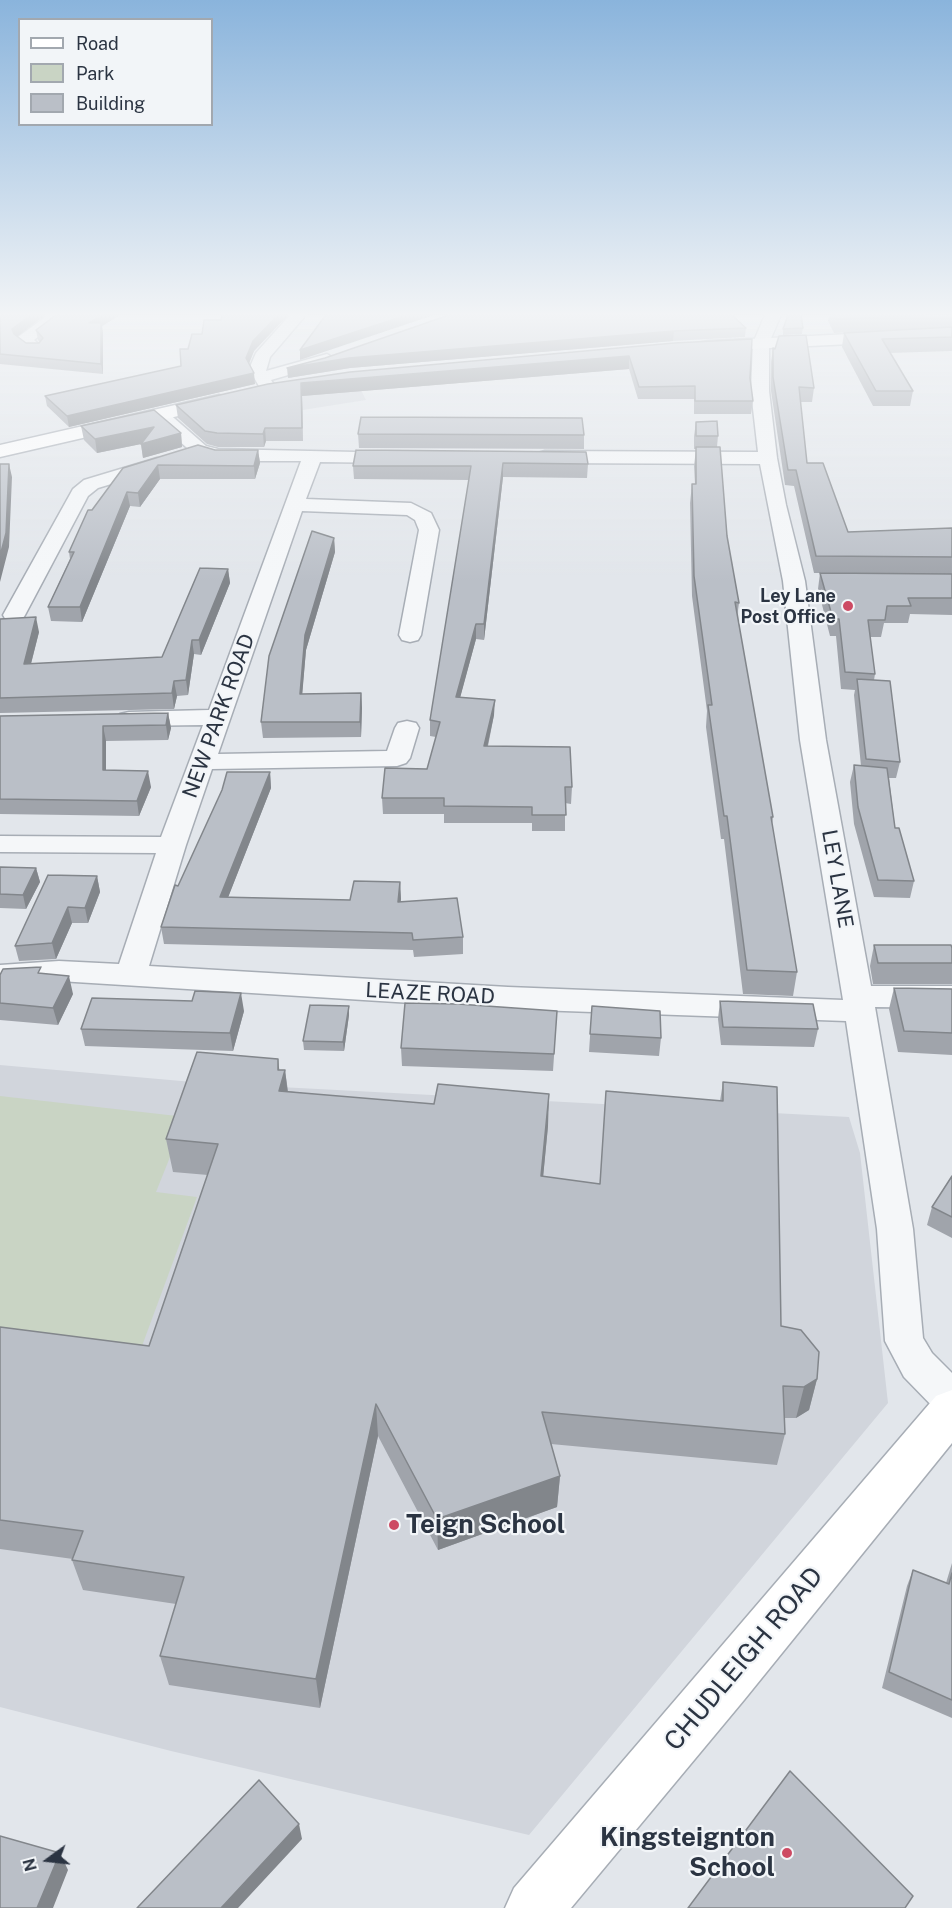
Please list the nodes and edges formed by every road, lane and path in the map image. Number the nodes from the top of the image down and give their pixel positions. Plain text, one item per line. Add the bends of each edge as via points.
1 (207, 404) edge
2 (762, 404) edge
3 (160, 415) junction
4 (200, 450) junction
5 (0, 451) edge
6 (312, 457) junction
7 (408, 457) edge
8 (528, 457) edge
9 (768, 458) junction
10 (297, 505) junction
11 (14, 615) dead end
12 (410, 635) dead end
13 (219, 717) junction
14 (104, 719) edge
15 (407, 728) dead end
16 (202, 762) junction
17 (0, 844) edge
18 (172, 845) junction
19 (0, 975) edge
20 (130, 977) junction
21 (952, 997) edge
22 (859, 1004) junction
23 (952, 1399) edge
24 (952, 1410) edge
25 (534, 1908) edge

1 - 3 main road
2 - 9 street, LEY LANE
3 - 4 street
3 - 5 main road
4 - 6 street via 217,455
4 - 11 street via 117,474 80,493
6 - 7 street
6 - 10 street, NEW PARK ROAD
8 - 9 street
9 - 22 street, LEY LANE via 776,505 805,581 813,741
10 - 12 street via 411,509 424,517 429,530
10 - 13 street, NEW PARK ROAD
13 - 14 street
13 - 16 street, NEW PARK ROAD
15 - 16 street via 398,758
16 - 18 street, NEW PARK ROAD
17 - 18 street
18 - 20 street, NEW PARK ROAD
19 - 20 street, LEAZE ROAD via 59,971
20 - 22 street, LEAZE ROAD via 508,998
21 - 22 street, LEAZE ROAD
22 - 23 street, LEY LANE via 895,1229 904,1341 918,1365
24 - 25 main road, CHUDLEIGH ROAD

